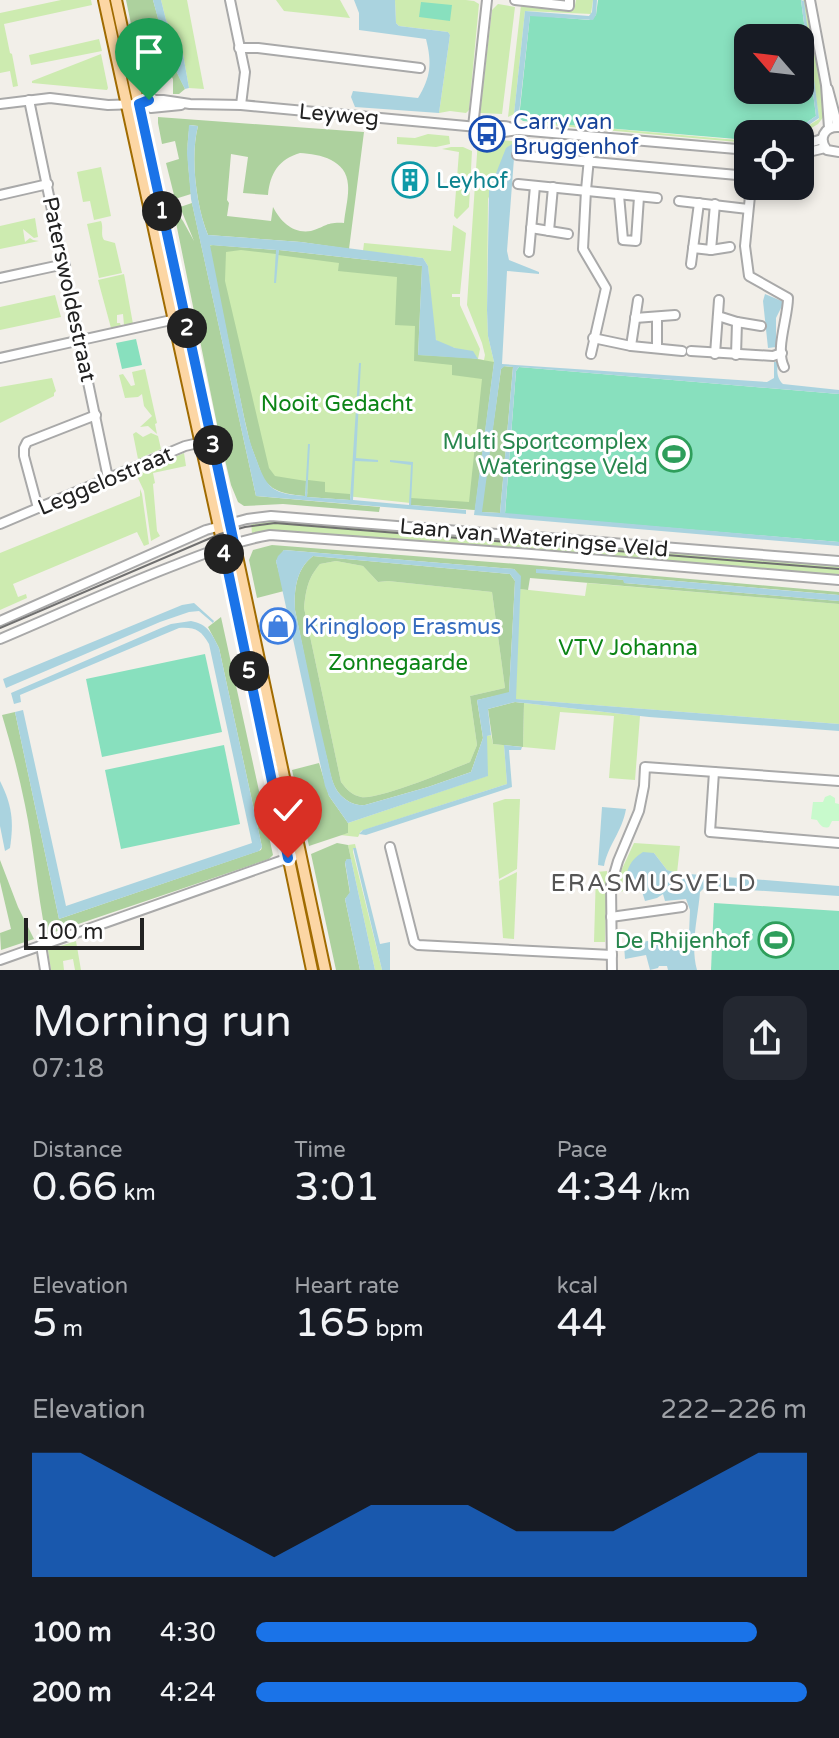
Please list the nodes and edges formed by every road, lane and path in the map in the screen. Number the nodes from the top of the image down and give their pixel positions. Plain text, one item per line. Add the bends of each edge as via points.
1 (104, 0) edge
2 (116, 0) edge
3 (230, 0) edge
4 (487, 0) edge
5 (515, 0) edge
6 (569, 0) edge
7 (810, 0) edge
8 (239, 48) junction
9 (420, 68) dead end
10 (29, 100) junction
11 (0, 104) edge
12 (127, 104) junction
13 (139, 104) junction
14 (241, 105) junction
15 (473, 127) junction
16 (835, 127) edge
17 (591, 137) junction
18 (734, 149) edge
19 (831, 151) edge
20 (517, 155) dead end
21 (589, 162) junction
22 (734, 175) edge
23 (48, 184) junction
24 (518, 184) dead end
25 (535, 186) junction
26 (553, 187) junction
27 (586, 190) junction
28 (0, 195) edge
29 (619, 195) junction
30 (639, 197) junction
31 (657, 198) dead end
32 (749, 200) edge
33 (679, 201) dead end
34 (699, 203) junction
35 (715, 204) junction
36 (748, 209) junction
37 (531, 228) junction
38 (549, 231) junction
39 (568, 234) dead end
40 (623, 240) junction
41 (730, 247) dead end
42 (693, 248) junction
43 (711, 250) junction
44 (529, 252) dead end
45 (623, 252) dead end
46 (65, 264) junction
47 (691, 264) dead end
48 (0, 278) edge
49 (638, 300) dead end
50 (719, 300) dead end
51 (675, 315) dead end
52 (718, 316) junction
53 (657, 317) junction
54 (635, 318) junction
55 (179, 319) junction
56 (737, 322) junction
57 (761, 326) dead end
58 (593, 338) junction
59 (81, 341) junction
60 (631, 346) junction
61 (657, 348) junction
62 (782, 353) junction
63 (591, 354) dead end
64 (715, 354) junction
65 (736, 355) junction
66 (0, 358) edge
67 (784, 367) dead end
68 (96, 415) junction
69 (206, 442) junction
70 (108, 478) junction
71 (38, 508) junction
72 (230, 523) junction
73 (0, 524) edge
74 (218, 526) junction
75 (234, 543) junction
76 (223, 547) junction
77 (839, 561) edge
78 (839, 580) edge
79 (0, 621) edge
80 (0, 639) edge
81 (714, 772) junction
82 (839, 781) edge
83 (839, 843) edge
84 (390, 847) dead end
85 (300, 854) junction
86 (288, 858) junction
87 (682, 907) dead end
88 (611, 917) junction
89 (41, 945) junction
90 (612, 955) junction
91 (0, 960) edge
92 (45, 970) edge
93 (312, 970) edge
94 (325, 970) edge
95 (612, 970) edge

1 - 12 main road
2 - 13 main road
3 - 8 street
4 - 15 street
5 - 6 street via 569,6
7 - 16 street
8 - 9 street
8 - 14 street via 245,72
10 - 11 street, Leyweg
10 - 12 street, Leyweg
10 - 23 street, Paterswoldestraat
12 - 13 street, Leyweg
12 - 55 main road
13 - 14 street, Leyweg
13 - 55 main road
14 - 15 street, Leyweg
15 - 17 street, Leyweg via 497,125
16 - 19 street via 824,133
17 - 18 street, Leyweg
17 - 21 street
20 - 21 street
21 - 22 street
21 - 27 street
23 - 28 street
23 - 46 street, Paterswoldestraat
24 - 25 street
25 - 26 street
25 - 37 street
26 - 27 street
26 - 38 street
27 - 29 street
27 - 58 street via 583,249 606,288
29 - 30 street
29 - 40 street
30 - 31 street
30 - 40 street via 636,241
32 - 36 street
33 - 34 street
34 - 35 street
34 - 42 street
35 - 36 street
35 - 43 street
36 - 62 street via 749,276 788,298
37 - 38 street
37 - 44 street
38 - 39 street
40 - 45 street
41 - 43 street
42 - 43 street
42 - 47 street
46 - 48 street
46 - 59 street, Paterswoldestraat
49 - 54 street
50 - 52 street
51 - 53 street
52 - 56 street
52 - 64 street
53 - 54 street
53 - 61 street
54 - 60 street
55 - 59 street
55 - 69 main road
56 - 57 street
56 - 65 street
58 - 60 street
58 - 63 street
59 - 66 street
59 - 68 street, Paterswoldestraat
60 - 61 street
61 - 64 street
62 - 65 street
62 - 67 street
64 - 65 street
68 - 70 street, Paterswoldestraat
68 - 71 street via 27,442 24,456
69 - 70 street, Leggelostraat
69 - 72 main road
69 - 74 main road
70 - 71 street, Leggelostraat
71 - 73 street, Leggelostraat
72 - 74 street, Laan van Wateringse Veld
72 - 75 main road
72 - 77 street, Laan van Wateringse Veld via 288,516
74 - 76 main road
74 - 79 street, Laan van Wateringse Veld
75 - 76 street, Laan van Wateringse Veld
75 - 78 street, Laan van Wateringse Veld via 287,534
75 - 85 main road
76 - 80 street, Laan van Wateringse Veld
76 - 86 main road
81 - 82 street
81 - 83 street via 710,832
81 - 88 street via 645,767 639,811 611,885
84 - 90 street via 418,945
85 - 86 street
85 - 94 main road
86 - 89 street
86 - 93 main road
87 - 88 street
88 - 90 street
89 - 91 street
89 - 92 street
90 - 95 street

